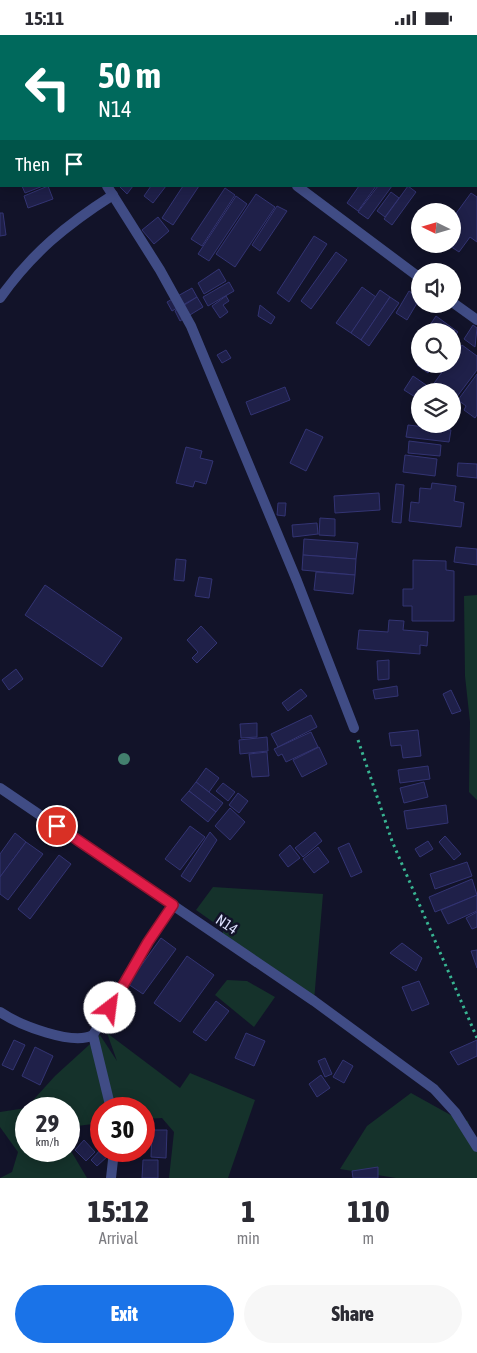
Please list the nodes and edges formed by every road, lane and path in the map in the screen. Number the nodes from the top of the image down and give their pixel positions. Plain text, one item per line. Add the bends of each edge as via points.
1 (298, 187) edge
2 (110, 191) edge
3 (411, 271) edge
4 (0, 298) edge
5 (461, 309) edge
6 (477, 321) edge
7 (354, 728) joint
8 (0, 787) edge
9 (173, 905) junction
10 (0, 1012) edge
11 (93, 1035) junction
12 (477, 1038) edge
13 (108, 1097) edge
14 (477, 1147) edge
15 (113, 1162) edge
16 (111, 1178) edge

1 - 3 street
2 - 4 street via 48,242 20,270
2 - 7 street via 191,326
5 - 6 street
7 - 12 path via 392,841
8 - 9 street, N14
9 - 11 street
9 - 14 street, N14 via 314,1001 434,1089 455,1112
10 - 11 street via 26,1025 72,1039
11 - 13 street
15 - 16 street

